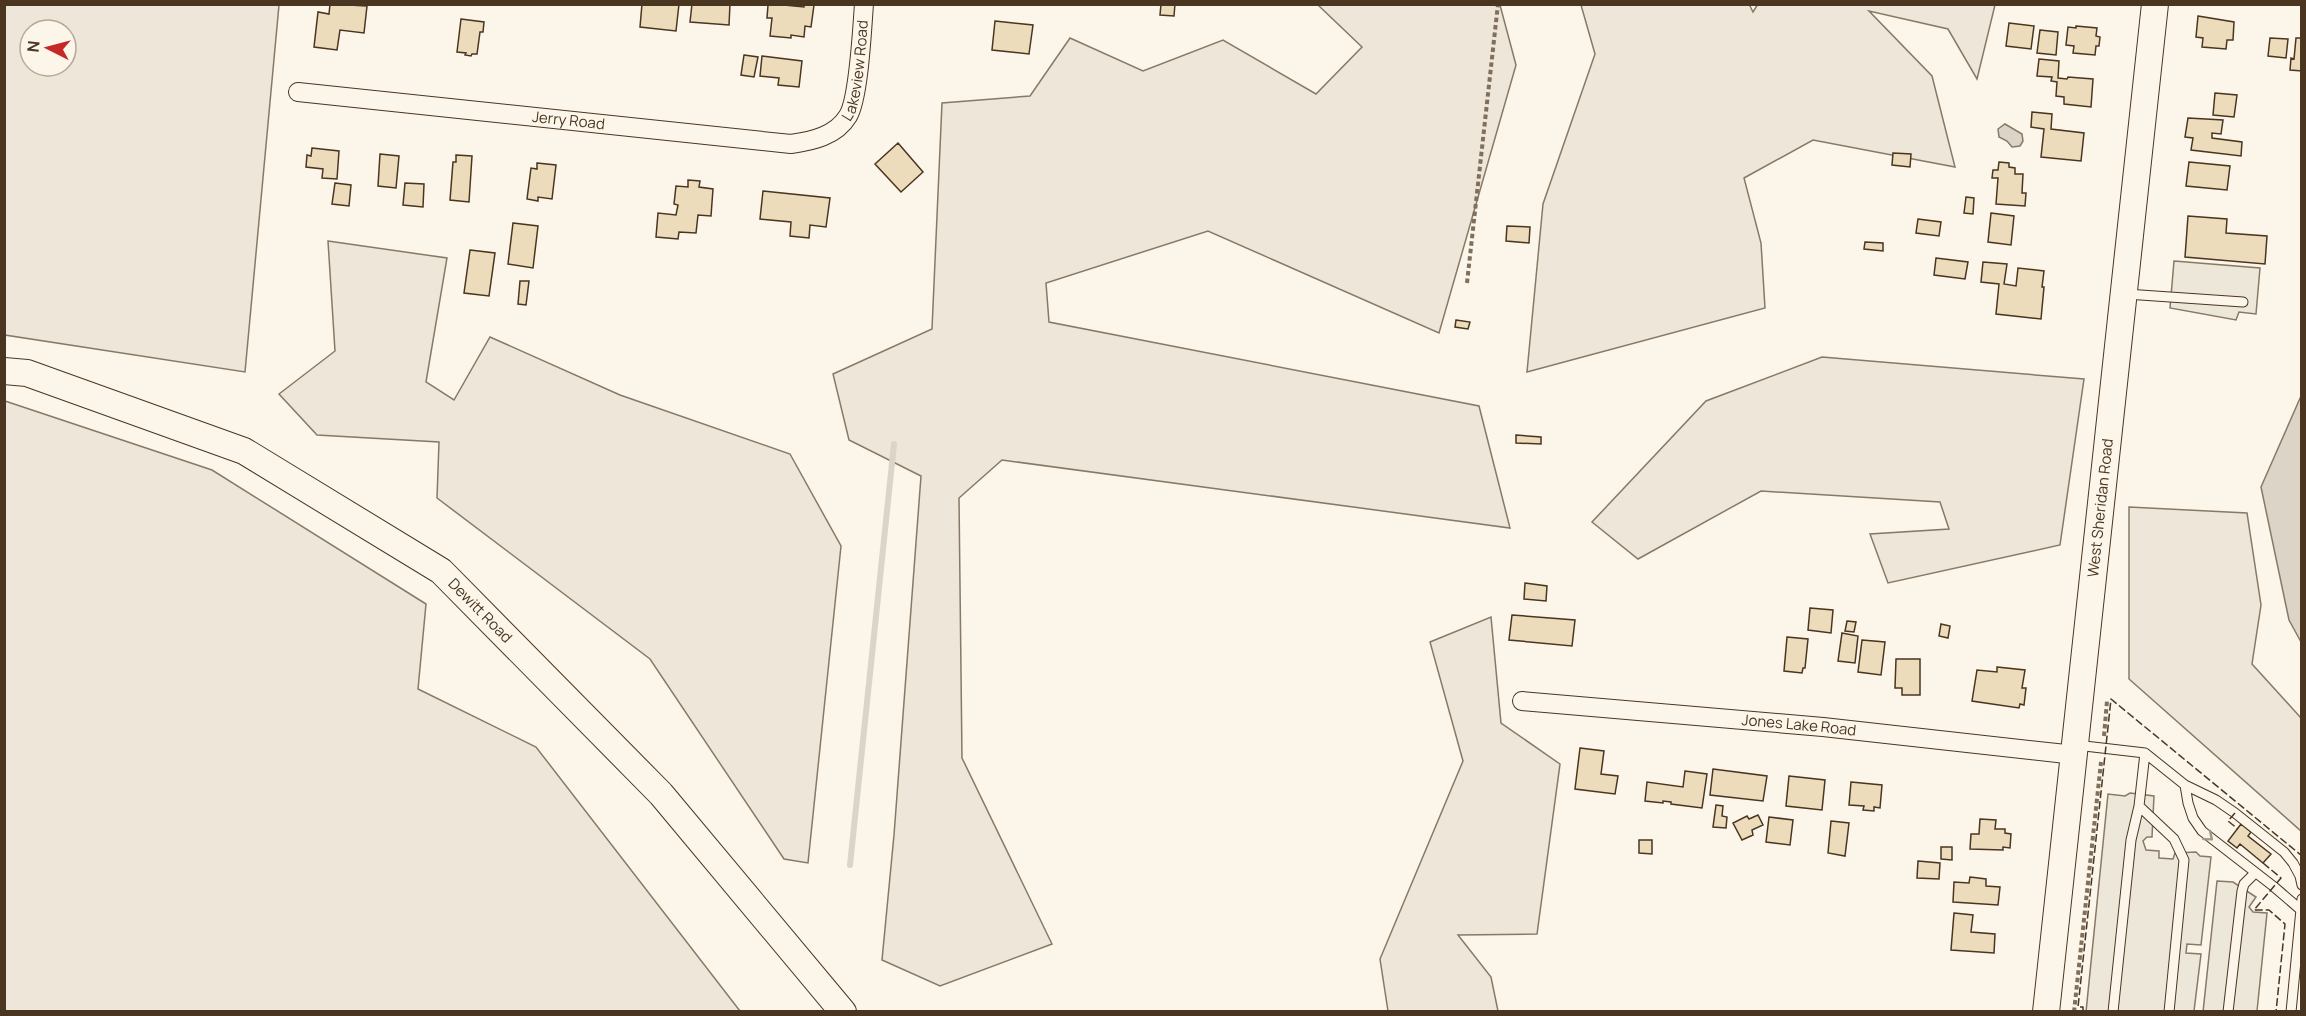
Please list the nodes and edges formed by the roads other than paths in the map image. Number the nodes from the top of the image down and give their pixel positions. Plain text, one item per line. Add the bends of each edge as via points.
1 (864, 4) edge
2 (2155, 4) edge
3 (298, 92) dead end
4 (834, 130) joint
5 (2123, 294) junction
6 (2243, 302) dead end
7 (4, 371) edge
8 (1522, 701) dead end
9 (2075, 750) junction
10 (2145, 753) junction
11 (2186, 785) junction
12 (2139, 806) junction
13 (2255, 873) junction
14 (2301, 885) edge
15 (2301, 899) edge
16 (2301, 910) edge
17 (843, 1011) edge
18 (2046, 1011) edge
19 (2113, 1011) edge
20 (2169, 1011) edge
21 (2228, 1011) edge
22 (2291, 1011) edge

1 - 4 street, Lakeview Road via 855,91 849,116
2 - 5 street, West Sheridan Road
3 - 4 street, Jerry Road via 791,144 814,141
5 - 6 lane
5 - 9 street, West Sheridan Road
7 - 17 street, Dewitt Road via 27,373 244,451 441,571 661,794
8 - 9 street, Jones Lake Road
9 - 10 lane via 2102,747
9 - 18 street, West Sheridan Road
10 - 11 lane
10 - 12 lane
11 -> 13 lane via 2190,810 2202,831
11 - 14 lane via 2216,800 2284,852 2300,876
12 - 19 lane via 2131,840
12 - 20 lane via 2174,839 2184,860
13 - 16 lane
13 - 21 lane via 2242,891
15 - 16 lane
16 - 22 lane

